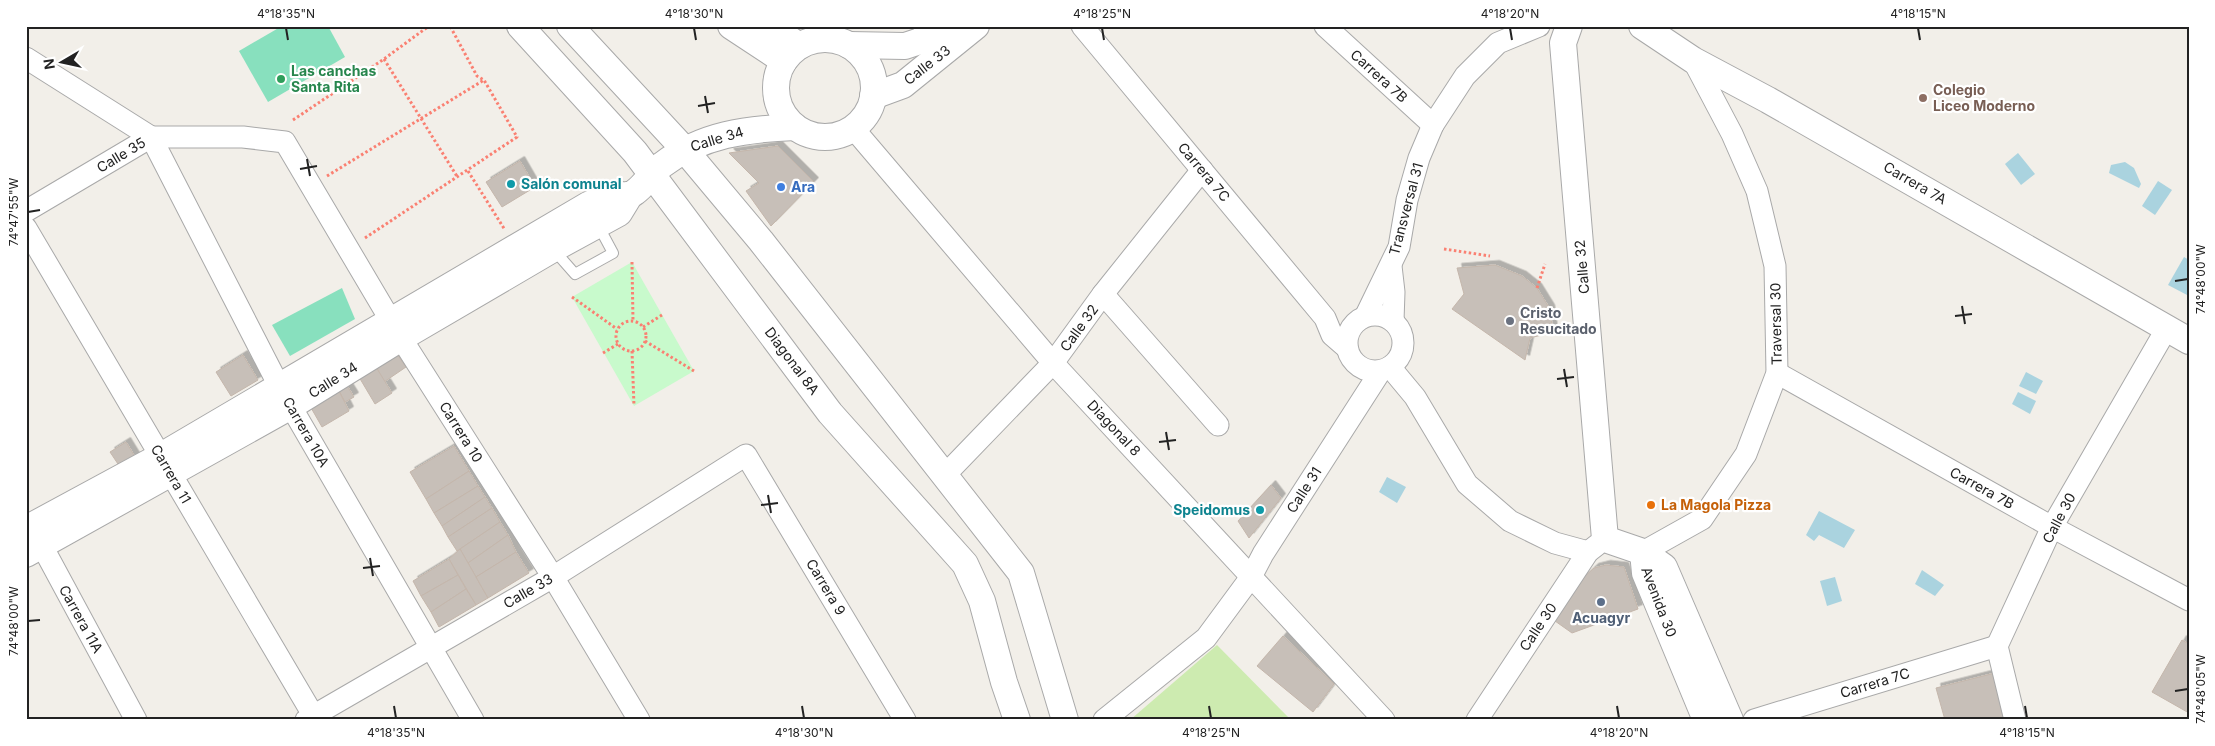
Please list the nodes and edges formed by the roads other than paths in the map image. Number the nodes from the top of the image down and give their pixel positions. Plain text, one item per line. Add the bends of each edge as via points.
1 (520, 26) edge
2 (570, 26) edge
3 (731, 26) edge
4 (771, 26) edge
5 (940, 26) edge
6 (976, 26) edge
7 (1082, 26) edge
8 (1325, 26) edge
9 (1539, 26) edge
10 (1569, 26) edge
11 (1642, 26) edge
12 (848, 45) junction
13 (792, 54) junction
14 (26, 58) edge
15 (1693, 60) junction
16 (873, 96) junction
17 (778, 101) junction
18 (1433, 125) junction
19 (796, 127) junction
20 (853, 128) junction
21 (753, 129) junction
22 (151, 137) junction
23 (285, 142) joint
24 (684, 149) junction
25 (1202, 170) junction
26 (651, 174) junction
27 (630, 195) junction
28 (26, 211) edge
29 (26, 228) edge
30 (1391, 266) junction
31 (1103, 294) junction
32 (1325, 318) junction
33 (1359, 320) junction
34 (1393, 321) junction
35 (396, 330) junction
36 (2178, 335) edge
37 (1403, 342) junction
38 (1351, 356) junction
39 (1053, 363) junction
40 (1385, 370) junction
41 (1777, 373) junction
42 (285, 396) junction
43 (1415, 397) junction
44 (1359, 404) junction
45 (1218, 425) dead end
46 (746, 455) joint
47 (166, 466) junction
48 (944, 476) junction
49 (2052, 527) junction
50 (30, 534) edge
51 (1597, 546) junction
52 (1643, 552) junction
53 (553, 577) junction
54 (1251, 577) junction
55 (2189, 600) edge
56 (1997, 646) junction
57 (431, 647) junction
58 (311, 718) edge
59 (136, 720) edge
60 (473, 720) edge
61 (640, 720) edge
62 (905, 720) edge
63 (1017, 720) edge
64 (1065, 720) edge
65 (1104, 720) edge
66 (1384, 720) edge
67 (1477, 720) edge
68 (1706, 720) edge
69 (1730, 720) edge
70 (1754, 720) edge
71 (2016, 720) edge

1 - 26 street, Diagonal 8A via 635,152
2 - 24 street
3 - 13 street
4 - 13 street
5 - 12 street, Calle 33 via 920,42 905,46
6 - 16 street, Calle 33 via 903,85
7 - 25 street, Carrera 7C
8 - 18 street, Carrera 7B
9 - 18 street, Transversal 31 via 1498,43 1465,76
10 - 51 street, Calle 32 via 1563,43
11 - 15 street, Carrera 7A
12 - 13 street via 827,39 812,40
12 - 16 street via 864,58 871,70
13 - 17 street via 778,74
14 - 22 street
15 - 36 street, Carrera 7A
15 - 41 street, Traversal 30 via 1732,134 1757,191 1775,266
16 - 20 street via 868,112
17 - 19 street
17 - 21 street, Calle 34
18 - 30 street, Transversal 31 via 1419,158 1399,247
19 - 20 street via 824,137 839,135
19 - 21 street
20 - 39 street, Diagonal 8
21 - 24 street, Calle 34
22 - 23 street, Calle 35 via 243,137
22 - 28 street, Calle 35
22 - 42 street, Carrera 10A
23 - 35 street, Carrera 10
24 - 26 street, Calle 34
24 - 48 street via 761,241
25 - 31 street, Calle 32
25 - 32 street, Carrera 7C
26 - 27 street, Calle 34
26 - 63 street, Diagonal 8A via 830,413 965,564 982,602
27 - 35 street, Calle 34 via 619,213
27 - 35 street, Calle 34 via 611,195 588,205
29 - 47 street, Carrera 11
30 - 33 street, Transversal 31
30 - 34 street, Transversal 31
31 - 39 street, Calle 32
31 - 45 street
32 - 33 street
32 - 38 street, Carrera 7C via 1332,335
33 - 34 street via 1385,316
33 - 38 street via 1346,340
34 - 37 street
35 - 42 street, Calle 34
35 - 53 street, Carrera 10
36 - 49 street, Calle 30
37 - 40 street via 1397,361
37 - 43 street
38 - 40 street via 1370,371
38 - 44 street
39 - 48 street, Calle 32
39 - 54 street, Diagonal 8
40 - 43 street
40 - 44 street, Calle 31
41 - 49 street, Carrera 7B
41 - 52 street, Traversal 30 via 1746,454 1702,519
42 - 47 street, Calle 34
42 - 57 street, Carrera 10A
43 - 51 street via 1466,484 1510,521 1555,544
44 - 54 street, Calle 31
46 - 53 street, Calle 33
46 - 62 street, Carrera 9
47 - 50 street, Calle 34
47 - 58 street, Carrera 11
48 - 64 street via 1021,572
49 - 55 street, Carrera 7B
49 - 56 street, Calle 30
50 - 59 street, Carrera 11A
51 - 52 street
51 - 67 street, Calle 30
52 - 68 street, Avenida 30 via 1645,573
52 - 69 street, Avenida 30 via 1664,567
53 - 57 street, Calle 33
53 - 61 street, Carrera 10
54 - 65 street via 1206,638
54 - 66 street, Diagonal 8
56 - 70 street, Carrera 7C
56 - 71 street
57 - 58 street, Calle 33
57 - 60 street, Carrera 10A

